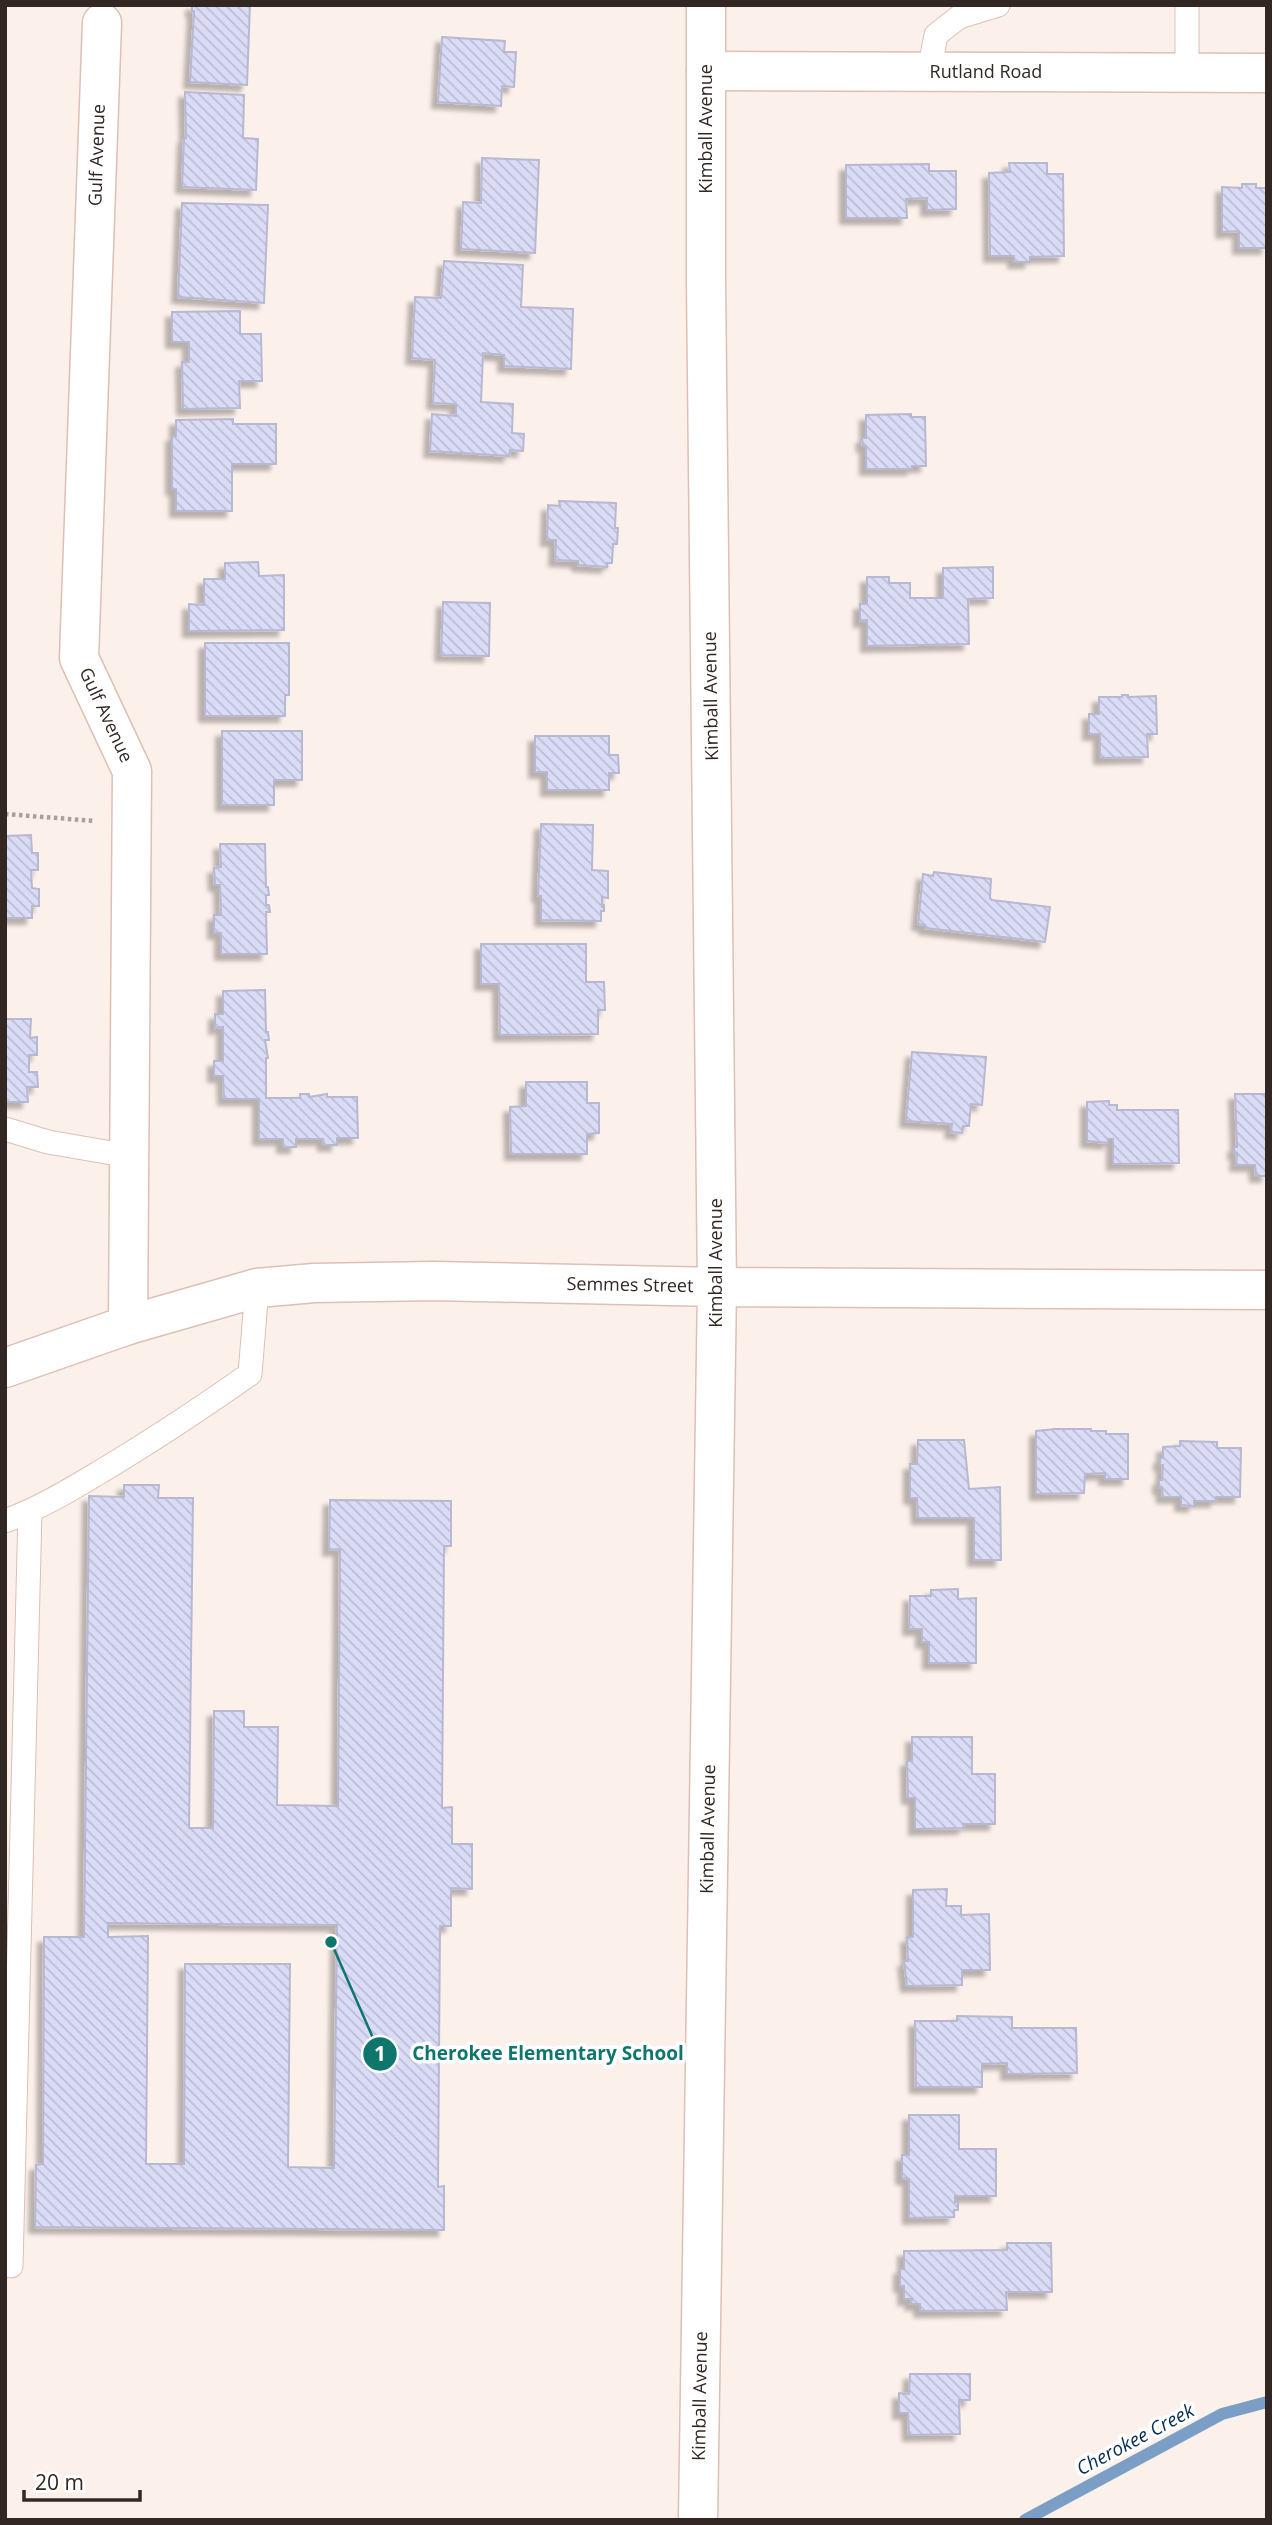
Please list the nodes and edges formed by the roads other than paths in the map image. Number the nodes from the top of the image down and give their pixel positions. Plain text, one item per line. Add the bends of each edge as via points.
1 (706, 5) edge
2 (998, 5) edge
3 (1187, 5) edge
4 (102, 23) dead end
5 (706, 71) junction
6 (929, 72) junction
7 (1187, 73) junction
8 (1267, 73) edge
9 (5, 1129) edge
10 (129, 1156) junction
11 (717, 1287) junction
12 (257, 1288) junction
13 (1267, 1290) edge
14 (128, 1325) junction
15 (5, 1368) edge
16 (30, 1512) junction
17 (5, 1521) edge
18 (5, 2265) edge
19 (698, 2520) edge

1 - 5 main road, Kimball Avenue
2 - 6 lane via 959,17 936,35
3 - 7 lane
4 - 10 main road, Gulf Avenue via 79,658 132,771
5 - 6 main road, Rutland Road
5 - 11 main road, Kimball Avenue
6 - 7 main road, Rutland Road
7 - 8 main road, Rutland Road
9 - 10 lane via 48,1142
10 - 14 main road, Gulf Avenue
11 - 12 main road, Semmes Street via 433,1281
11 - 13 main road, Semmes Street
11 - 19 main road, Kimball Avenue
12 - 14 main road, Semmes Street
12 - 16 lane via 250,1374 172,1428
14 - 15 main road, Semmes Street
16 - 17 lane
16 - 18 lane via 11,2266

